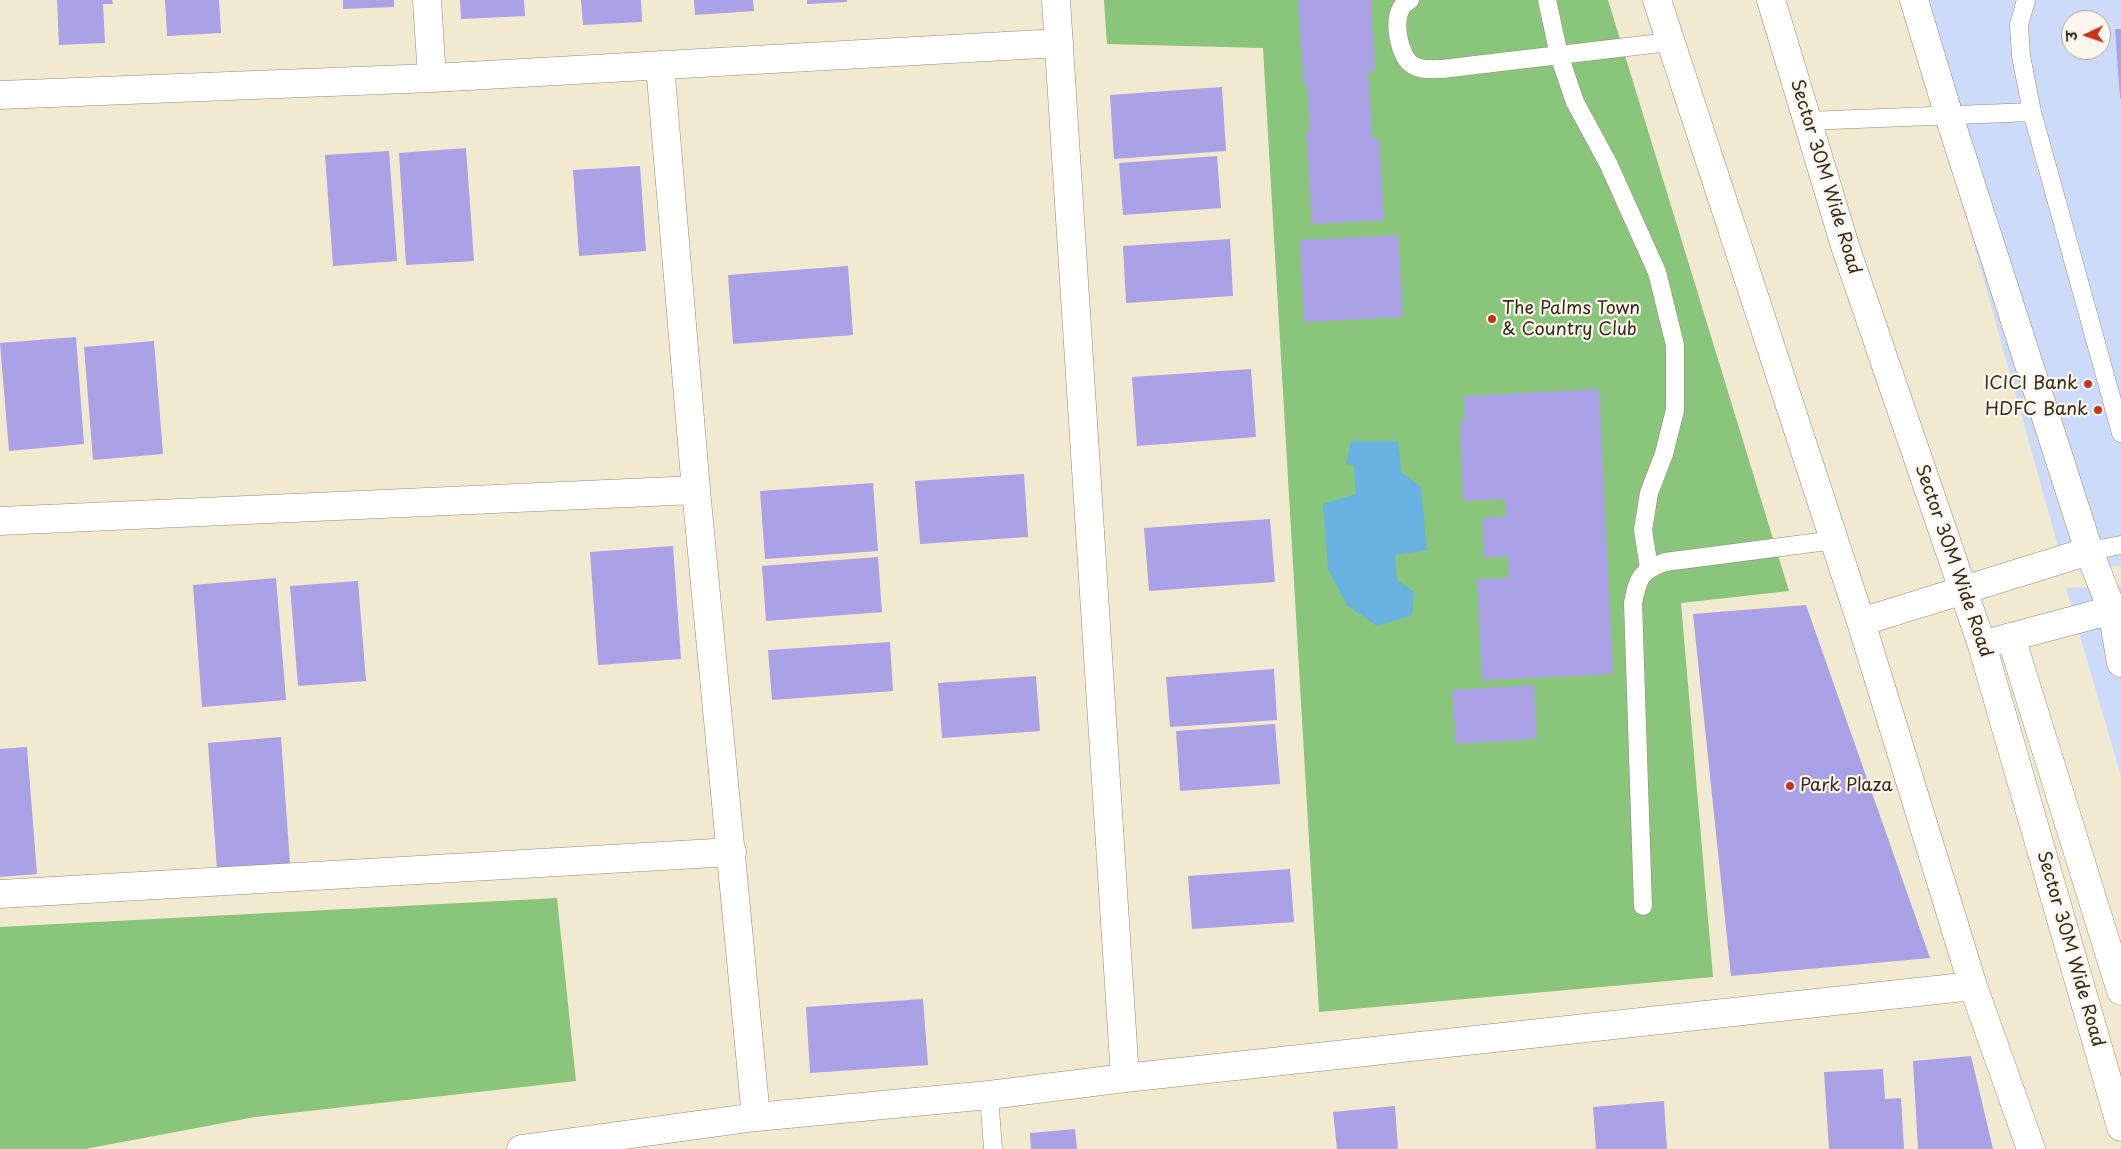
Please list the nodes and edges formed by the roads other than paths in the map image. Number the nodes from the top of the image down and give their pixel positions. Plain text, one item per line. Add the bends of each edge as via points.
1 (427, 0) edge
2 (1056, 0) edge
3 (1410, 0) edge
4 (1547, 0) edge
5 (1656, 0) edge
6 (1771, 0) edge
7 (1914, 0) edge
8 (2026, 0) edge
9 (1669, 42) junction
10 (1059, 43) junction
11 (1559, 55) junction
12 (660, 65) junction
13 (432, 78) junction
14 (0, 95) edge
15 (2032, 112) junction
16 (1949, 116) junction
17 (1807, 121) junction
18 (2121, 433) edge
19 (696, 490) junction
20 (0, 521) edge
21 (1835, 540) junction
22 (2121, 545) edge
23 (2089, 551) junction
24 (1649, 568) junction
25 (1964, 589) junction
26 (2116, 610) edge
27 (1861, 622) junction
28 (2011, 637) junction
29 (1982, 645) junction
30 (2121, 663) edge
31 (732, 852) junction
32 (0, 894) edge
33 (1643, 906) dead end
34 (1974, 986) junction
35 (2121, 991) edge
36 (1125, 1078) junction
37 (989, 1095) junction
38 (756, 1116) junction
39 (2121, 1127) edge
40 (520, 1149) edge
41 (993, 1149) edge
42 (2030, 1149) edge

1 - 13 street
2 - 10 street
3 - 11 lane via 1399,10 1396,24 1408,62 1421,69
4 - 11 lane
5 - 9 street
6 - 17 street, Sector 30M Wide Road
7 - 16 street
8 - 15 lane via 2019,25 2021,56
9 - 11 lane
9 - 21 street
10 - 12 street
10 - 36 street
11 - 24 lane via 1575,102 1608,163 1657,272 1675,345 1675,410 1664,454 1649,493 1644,530
12 - 13 street
12 - 19 street
13 - 14 street
15 - 16 lane
15 - 18 lane
16 - 17 lane
16 - 23 street
17 - 25 street, Sector 30M Wide Road via 1846,249
19 - 20 street
19 - 31 street
21 - 24 lane via 1665,562
21 - 27 street
22 - 23 lane
23 - 25 street
23 - 26 street
24 - 33 lane via 1637,582 1633,603
25 - 27 street
25 - 29 street, Sector 30M Wide Road
26 - 28 street
26 - 30 street
27 - 34 street
28 - 29 street
28 - 35 street
29 - 39 street, Sector 30M Wide Road
31 - 32 street
31 - 38 street
34 - 36 street
34 - 42 street
36 - 37 street
37 - 38 street
37 - 41 lane
38 - 40 street

